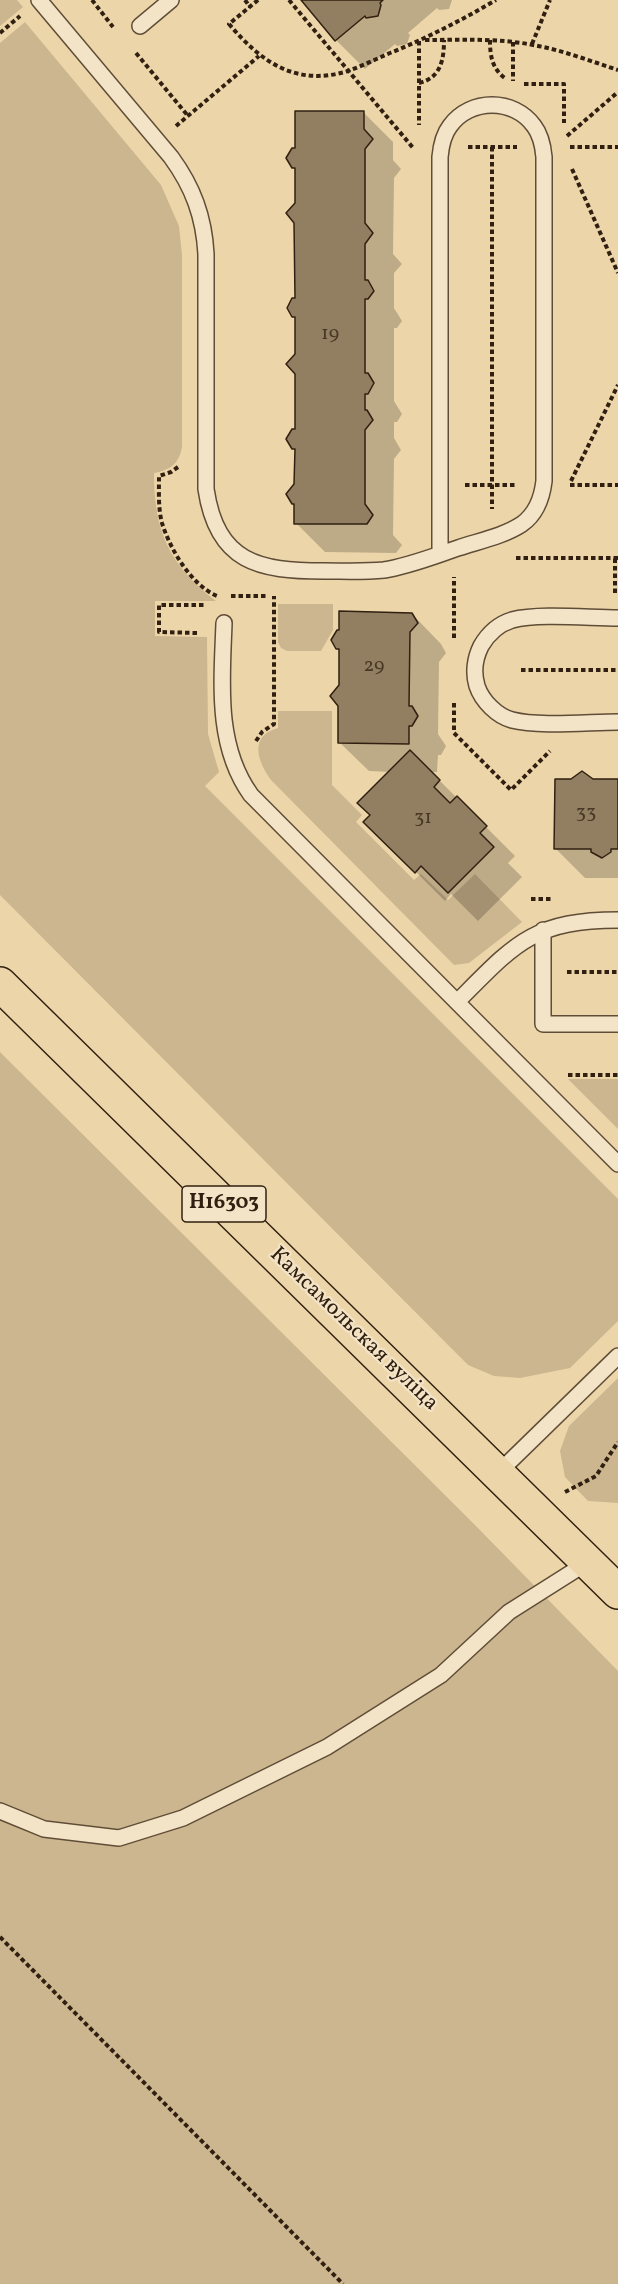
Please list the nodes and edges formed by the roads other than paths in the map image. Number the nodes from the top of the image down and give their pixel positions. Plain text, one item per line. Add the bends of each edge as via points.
1 (39, 0) edge
2 (171, 0) edge
3 (140, 26) dead end
4 (440, 554) junction
5 (616, 618) edge
6 (223, 628) road end
7 (618, 722) edge
8 (618, 920) edge
9 (543, 930) junction
10 (0, 984) edge
11 (456, 1002) junction
12 (618, 1024) edge
13 (618, 1164) edge
14 (618, 1356) edge
15 (498, 1473) junction
16 (588, 1562) junction
17 (618, 1592) edge
18 (0, 1811) edge

1 - 4 lane via 171,157 190,188 202,220 206,254 206,489 217,530 248,560 289,571 386,569
2 - 3 lane
4 - 4 lane via 523,524 542,497 544,481 543,147 534,126 523,114 492,104 461,114 442,140 440,157
5 - 7 lane via 511,621 496,628 485,640 477,654 475,670 484,700 511,719
6 - 11 lane via 224,732 244,786
8 - 9 lane via 574,922
9 - 11 lane via 516,945
9 - 12 lane via 543,1024
10 - 15 main road, Камсамольская вуліца / Н16303
11 - 13 lane
14 - 15 lane
15 - 16 main road, Н16303
16 - 17 main road, Н16303
16 - 18 lane via 509,1612 441,1675 327,1747 183,1818 119,1838 44,1829

